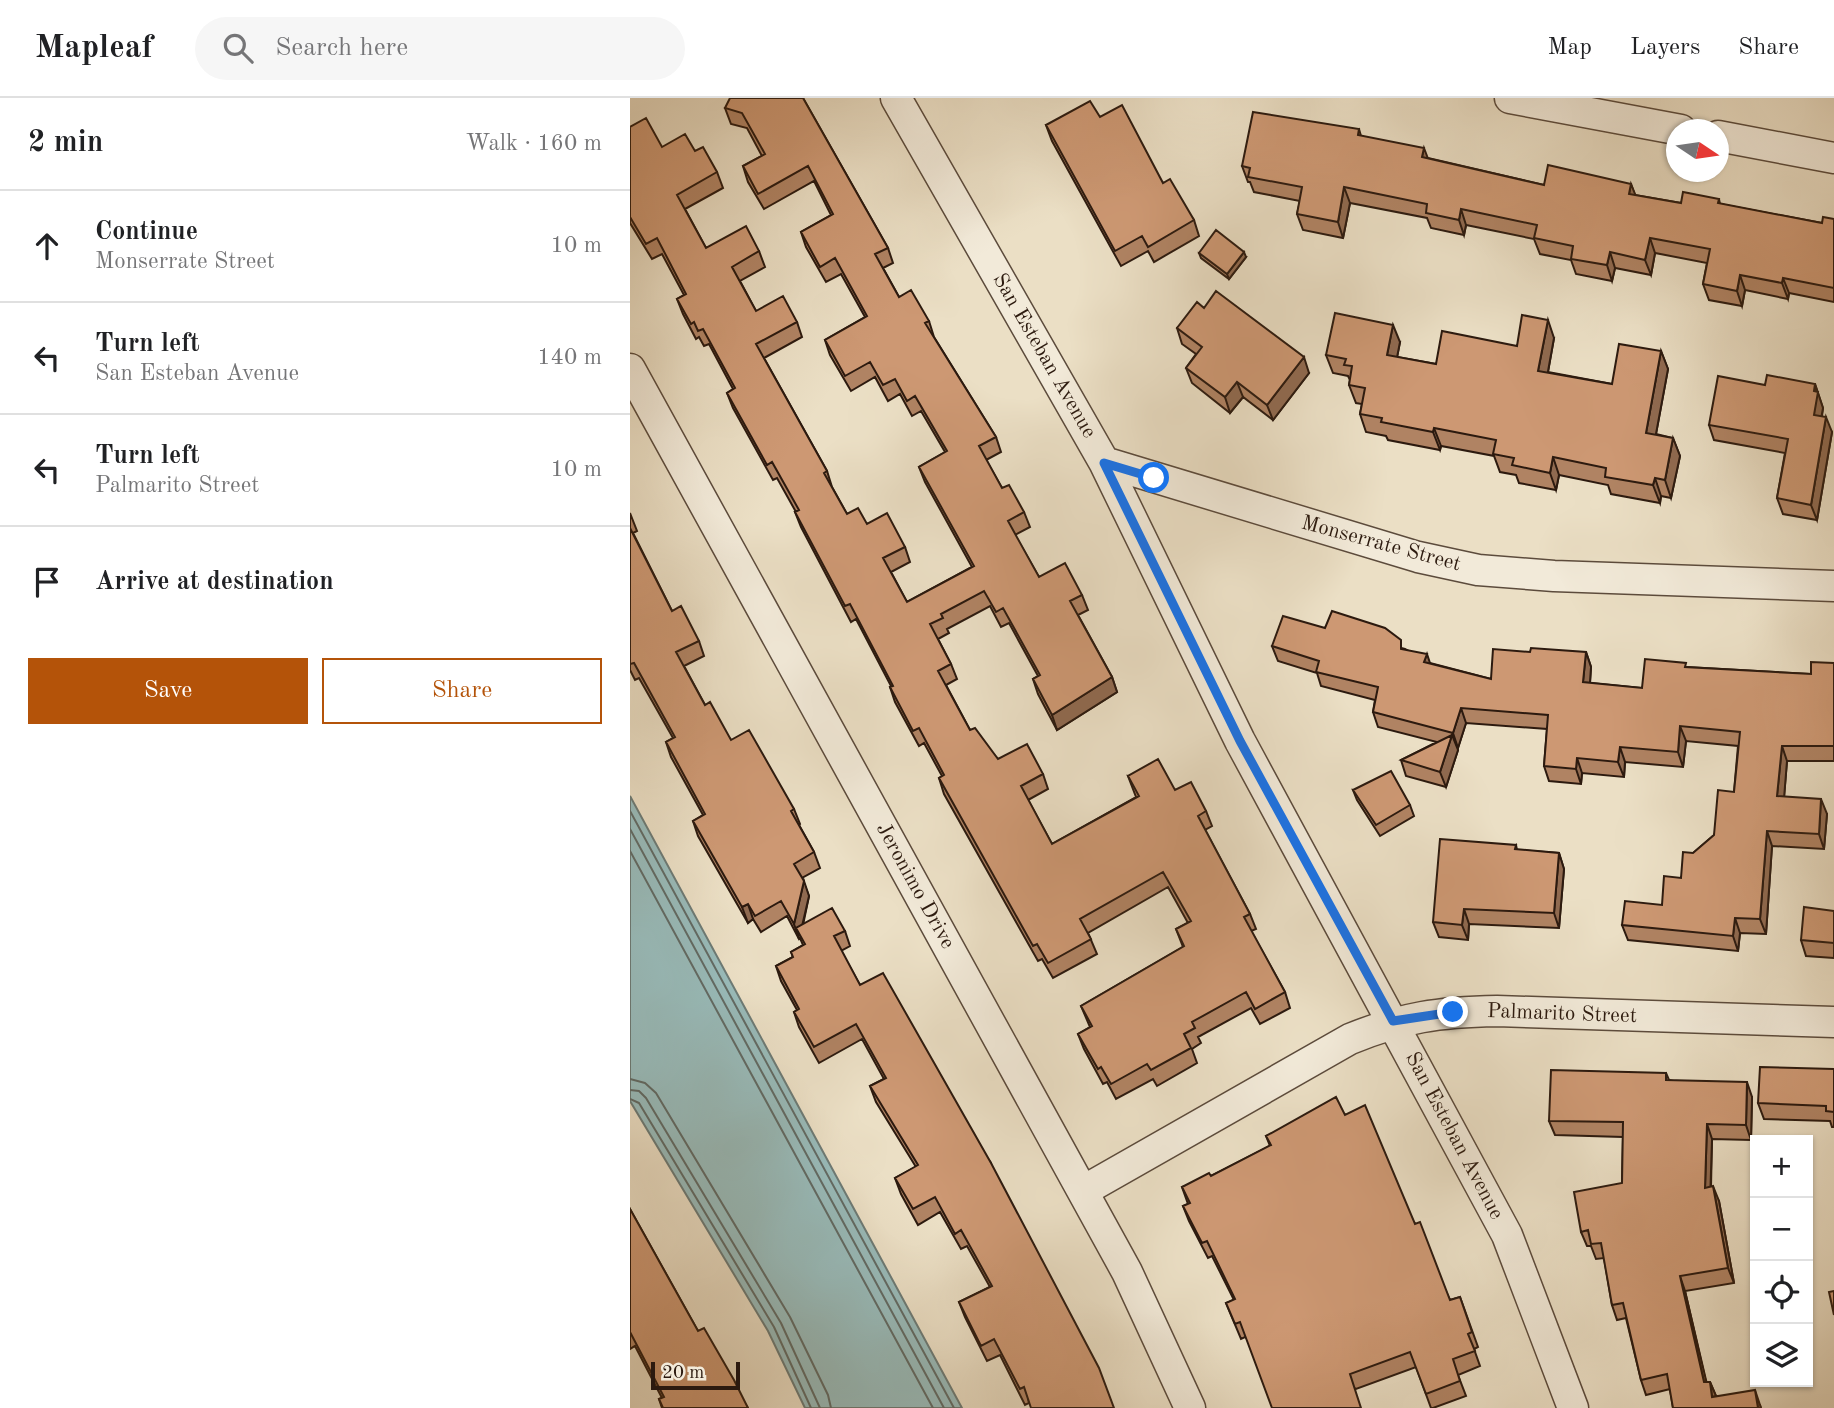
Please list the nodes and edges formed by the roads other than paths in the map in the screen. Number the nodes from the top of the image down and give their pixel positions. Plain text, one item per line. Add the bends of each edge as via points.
1 (896, 98) edge
2 (1510, 98) edge
3 (1666, 127) edge
4 (1729, 138) edge
5 (1834, 158) edge
6 (630, 369) edge
7 (1104, 463) junction
8 (1834, 586) edge
9 (1393, 1021) junction
10 (1834, 1022) edge
11 (1083, 1191) junction
12 (1190, 1408) edge
13 (1573, 1408) edge

1 - 7 street, San Esteban Avenue
2 - 3 street
4 - 5 street
6 - 11 street, Jeronimo Drive
7 - 8 street, Monserrate Street via 1418,557 1478,570
7 - 9 street, San Esteban Avenue via 1240,741
9 - 10 street, Palmarito Street via 1497,1011
9 - 11 street, Palmarito Street via 1350,1039
9 - 13 street, San Esteban Avenue via 1507,1235
11 - 12 street, Jeronimo Drive via 1153,1322

